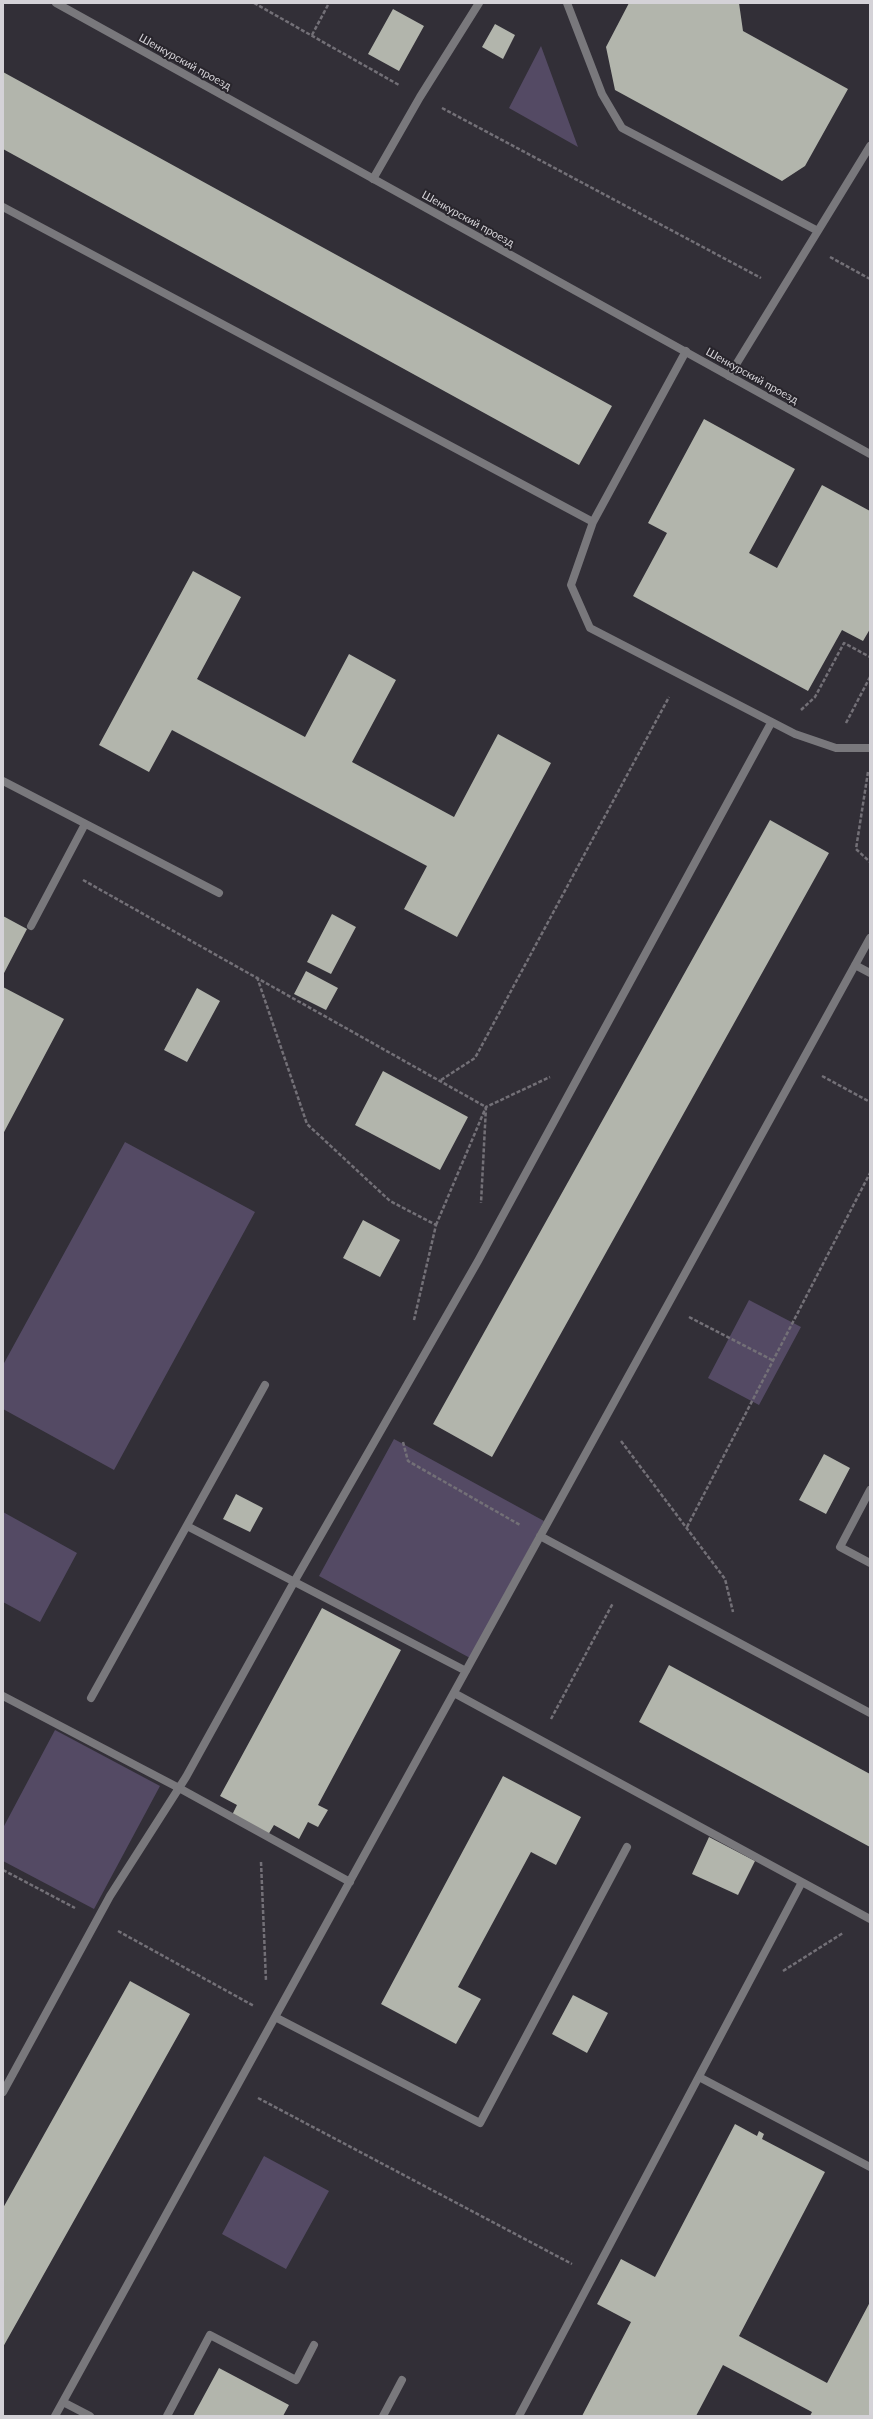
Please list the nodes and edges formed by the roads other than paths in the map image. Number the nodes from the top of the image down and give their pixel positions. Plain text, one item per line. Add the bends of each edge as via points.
1 (56, 3) edge
2 (479, 3) edge
3 (568, 3) edge
4 (870, 146) edge
5 (374, 179) junction
6 (3, 208) edge
7 (818, 231) junction
8 (686, 351) junction
9 (730, 376) junction
10 (870, 454) edge
11 (593, 522) junction
12 (771, 723) junction
13 (870, 748) edge
14 (3, 781) edge
15 (85, 824) junction
16 (220, 893) dead end
17 (31, 926) dead end
18 (870, 938) edge
19 (855, 965) junction
20 (870, 973) edge
21 (265, 1385) dead end
22 (870, 1490) edge
23 (187, 1526) junction
24 (540, 1536) junction
25 (870, 1563) edge
26 (294, 1582) junction
27 (466, 1671) junction
28 (454, 1693) junction
29 (3, 1696) edge
30 (91, 1698) dead end
31 (870, 1713) edge
32 (179, 1788) junction
33 (627, 1847) dead end
34 (350, 1882) junction
35 (802, 1882) junction
36 (869, 1918) edge
37 (271, 2015) junction
38 (698, 2077) junction
39 (6, 2080) edge
40 (3, 2092) edge
41 (870, 2168) edge
42 (314, 2345) dead end
43 (402, 2380) dead end
44 (63, 2402) junction
45 (55, 2416) edge
46 (90, 2416) edge
47 (167, 2416) edge
48 (383, 2416) edge
49 (519, 2416) edge

1 - 5 street, Шенкурский проезд
2 - 5 street via 420,96
3 - 7 street via 602,94 622,128
4 - 7 street
5 - 8 street, Шенкурский проезд
6 - 11 street
7 - 9 street
8 - 9 street, Шенкурский проезд
8 - 11 street
9 - 10 street, Шенкурский проезд
11 - 12 street via 571,585 590,628
12 - 13 street via 836,748
12 - 26 street via 481,1254
14 - 15 street
15 - 16 street
15 - 17 street
18 - 19 street
19 - 20 street
19 - 24 street
21 - 23 street
22 - 25 street via 840,1547
23 - 26 street
23 - 30 street
24 - 27 street
24 - 31 street
26 - 27 street
26 - 32 street
27 - 28 street
28 - 34 street
28 - 35 street
29 - 32 street
32 - 34 street
32 - 39 street via 110,1896
33 - 37 street via 480,2123
34 - 37 street
35 - 36 street
35 - 38 street
37 - 44 street via 237,2087
38 - 41 street
38 - 49 street
39 - 40 street
42 - 47 street via 296,2380 210,2335
43 - 48 street
44 - 45 street
44 - 46 street

